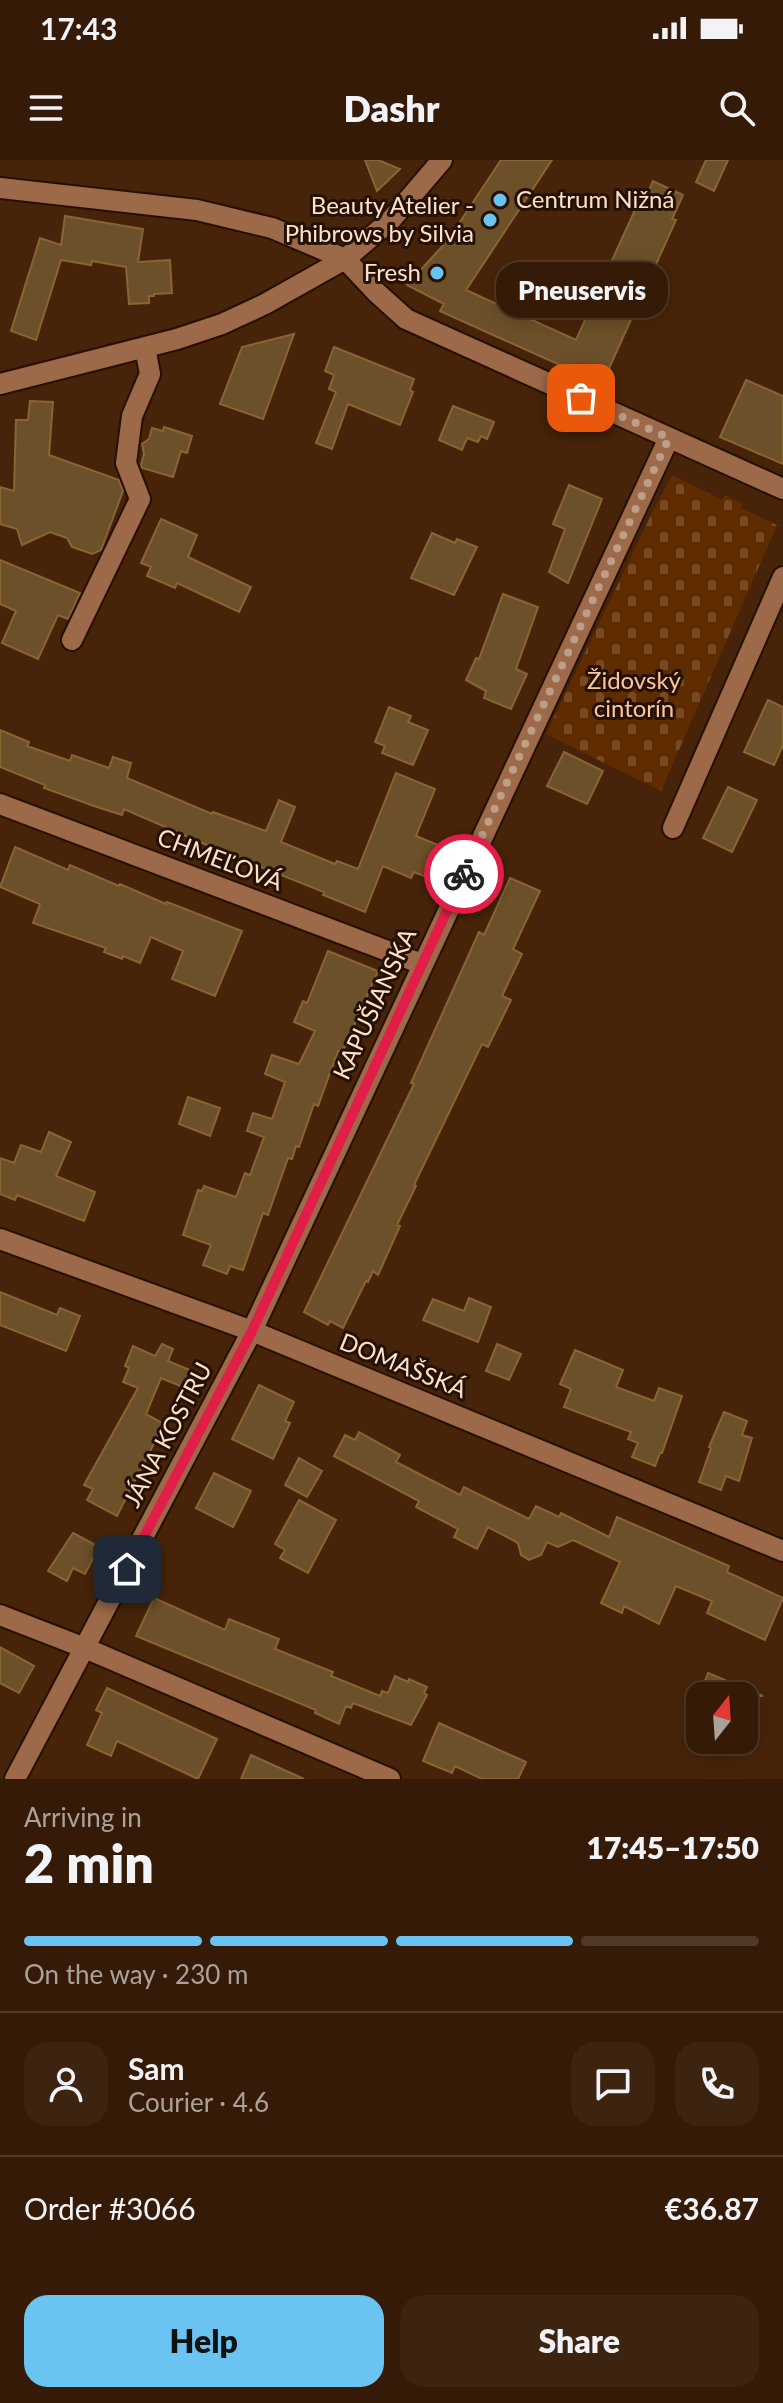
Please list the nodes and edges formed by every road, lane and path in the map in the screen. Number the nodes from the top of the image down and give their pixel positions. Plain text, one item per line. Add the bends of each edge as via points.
1 (442, 160) edge
2 (0, 188) edge
3 (345, 259) junction
4 (145, 347) junction
5 (0, 384) edge
6 (669, 438) junction
7 (783, 489) edge
8 (783, 577) edge
9 (72, 640) dead end
10 (0, 804) edge
11 (673, 828) dead end
12 (422, 964) junction
13 (0, 1239) edge
14 (252, 1331) junction
15 (783, 1551) edge
16 (0, 1615) edge
17 (85, 1648) junction
18 (15, 1779) edge
19 (390, 1779) edge

1 - 3 street via 390,221
2 - 3 street via 233,216
3 - 4 street via 222,324
3 - 6 street via 406,319
4 - 5 street
4 - 9 street via 150,374 132,416 126,463 140,499
6 - 7 street
6 - 12 street, KAPUŠIANSKA
8 - 11 street
10 - 12 street, CHMEĽOVÁ
12 - 14 street, KAPUŠIANSKA
13 - 14 street, DOMAŠSKÁ
14 - 15 street, DOMAŠSKÁ
14 - 17 street, JÁNA KOSTRU
16 - 17 street
17 - 18 street, JÁNA KOSTRU
17 - 19 street

